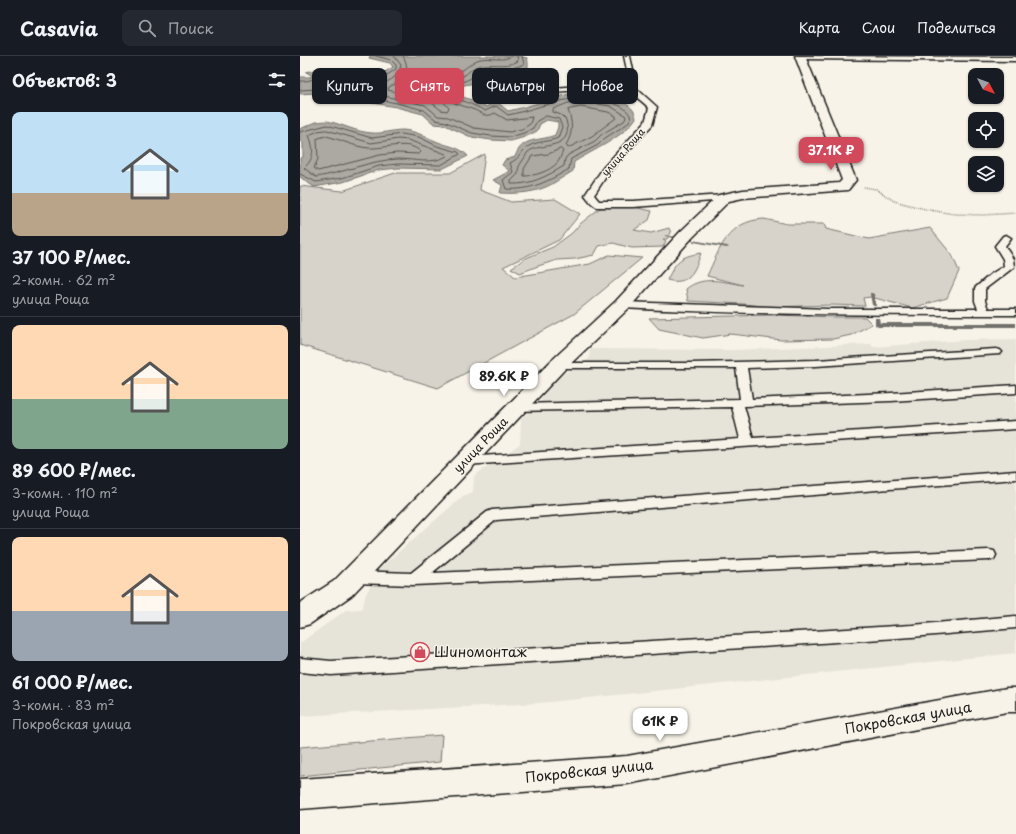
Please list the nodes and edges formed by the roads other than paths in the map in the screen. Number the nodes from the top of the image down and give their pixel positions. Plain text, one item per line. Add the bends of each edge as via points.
1 (627, 56) edge
2 (800, 56) edge
3 (1016, 59) edge
4 (559, 90) edge
5 (640, 96) junction
6 (724, 198) junction
7 (1006, 238) dead end
8 (622, 305) junction
9 (984, 312) junction
10 (1016, 312) edge
11 (996, 352) dead end
12 (741, 365) junction
13 (557, 366) junction
14 (1016, 389) edge
15 (742, 402) junction
16 (516, 408) junction
17 (1016, 425) edge
18 (748, 443) junction
19 (465, 461) junction
20 (1016, 475) edge
21 (989, 555) dead end
22 (354, 577) junction
23 (414, 579) junction
24 (300, 617) edge
25 (1016, 622) edge
26 (300, 665) edge
27 (1016, 700) edge
28 (300, 794) edge

1 - 5 lane, улица Роща via 634,89
2 - 3 lane
2 - 6 street, улица Роща via 849,180 842,187 743,194
4 - 5 lane, улица Роща via 605,89 629,91
5 - 6 lane, улица Роща via 654,106 648,123 606,170 589,195 598,204
6 - 8 street, улица Роща
7 - 9 lane via 1000,246 1010,267 980,288 980,301
8 - 9 lane via 829,312
8 - 13 street, улица Роща
9 - 10 lane
11 - 12 lane
12 - 13 lane
12 - 15 lane
13 - 16 street, улица Роща
14 - 15 lane via 954,394
15 - 16 lane
15 - 18 lane
16 - 19 street, улица Роща
17 - 18 lane
18 - 19 lane
19 - 22 street, улица Роща
20 - 23 lane via 492,514
21 - 23 lane
22 - 23 lane
22 - 24 street, улица Роща via 343,588
25 - 26 lane via 331,668
27 - 28 street, Покровская улица via 627,770

